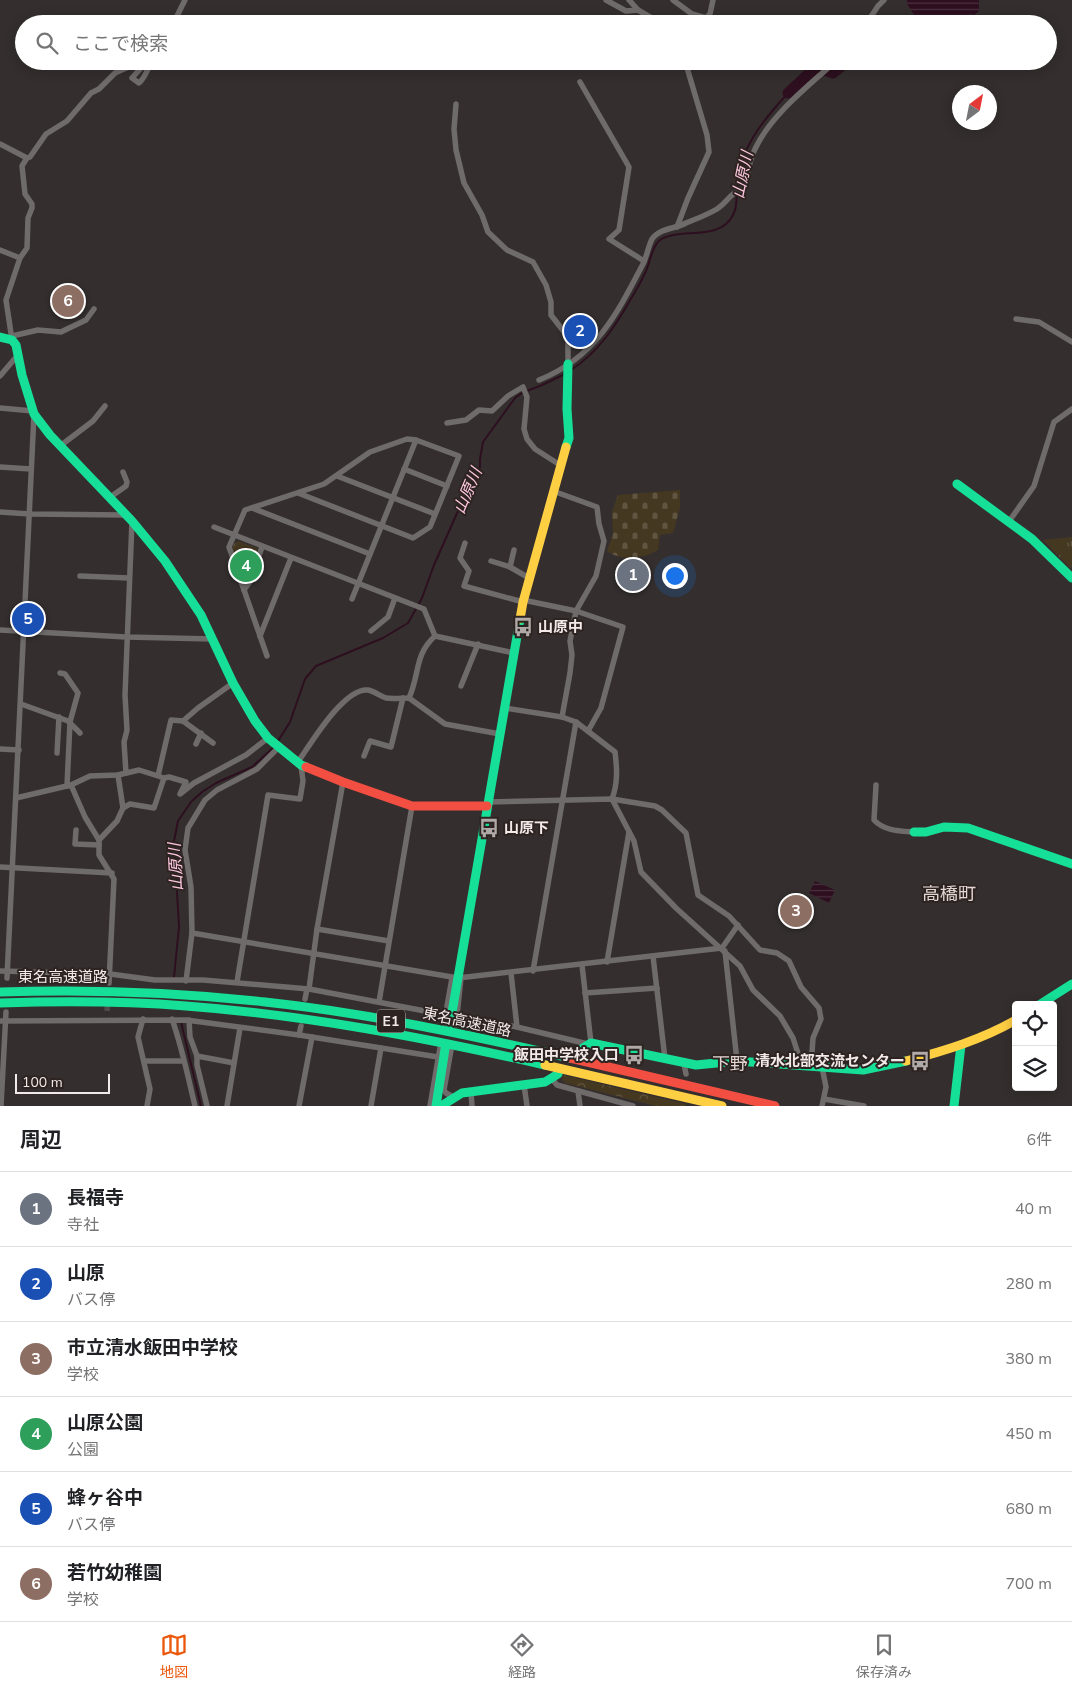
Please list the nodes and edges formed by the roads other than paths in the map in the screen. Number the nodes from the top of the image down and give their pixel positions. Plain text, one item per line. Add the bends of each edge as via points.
1 (185, 0) edge
2 (606, 0) edge
3 (629, 0) edge
4 (673, 0) edge
5 (713, 0) edge
6 (884, 0) edge
7 (876, 3) edge
8 (638, 10) junction
9 (178, 15) edge
10 (647, 15) edge
11 (696, 15) edge
12 (709, 15) edge
13 (870, 15) edge
14 (122, 70) edge
15 (139, 70) edge
16 (146, 70) edge
17 (688, 70) edge
18 (826, 70) edge
19 (580, 82) dead end
20 (456, 104) dead end
21 (0, 144) edge
22 (27, 158) junction
23 (678, 227) junction
24 (0, 250) edge
25 (20, 258) junction
26 (644, 261) junction
27 (94, 309) dead end
28 (1016, 319) dead end
29 (0, 336) edge
30 (12, 338) junction
31 (1072, 342) edge
32 (17, 356) junction
33 (568, 364) junction
34 (0, 376) edge
35 (539, 380) dead end
36 (104, 406) dead end
37 (0, 408) edge
38 (1072, 409) edge
39 (33, 412) junction
40 (447, 423) dead end
41 (416, 440) junction
42 (60, 446) junction
43 (560, 465) junction
44 (0, 467) edge
45 (31, 469) junction
46 (404, 469) junction
47 (123, 472) dead end
48 (337, 476) junction
49 (957, 484) dead end
50 (447, 486) junction
51 (553, 491) junction
52 (298, 493) junction
53 (110, 498) junction
54 (392, 498) junction
55 (252, 508) junction
56 (0, 512) edge
57 (30, 514) junction
58 (435, 514) junction
59 (125, 515) junction
60 (1010, 520) junction
61 (132, 522) junction
62 (381, 526) junction
63 (214, 527) dead end
64 (234, 535) junction
65 (465, 543) dead end
66 (262, 547) junction
67 (514, 550) dead end
68 (370, 554) junction
69 (291, 558) junction
70 (491, 561) dead end
71 (510, 567) junction
72 (80, 576) dead end
73 (129, 578) junction
74 (529, 578) junction
75 (1072, 578) edge
76 (358, 584) junction
77 (244, 590) junction
78 (395, 598) junction
79 (352, 599) dead end
80 (523, 601) junction
81 (576, 611) junction
82 (0, 630) edge
83 (371, 631) dead end
84 (24, 632) junction
85 (260, 636) junction
86 (435, 636) junction
87 (126, 637) junction
88 (213, 639) junction
89 (478, 644) junction
90 (514, 653) junction
91 (267, 656) dead end
92 (60, 673) dead end
93 (233, 683) junction
94 (461, 686) dead end
95 (406, 698) junction
96 (21, 704) junction
97 (504, 708) junction
98 (59, 717) junction
99 (562, 717) junction
100 (70, 722) junction
101 (183, 722) junction
102 (576, 722) junction
103 (588, 731) junction
104 (80, 733) dead end
105 (201, 733) junction
106 (500, 734) junction
107 (268, 738) junction
108 (196, 744) dead end
109 (212, 744) dead end
110 (279, 747) junction
111 (0, 749) edge
112 (19, 750) junction
113 (57, 753) dead end
114 (364, 756) dead end
115 (300, 764) junction
116 (126, 774) junction
117 (118, 775) junction
118 (161, 777) junction
119 (343, 782) junction
120 (69, 785) junction
121 (876, 785) dead end
122 (16, 798) junction
123 (612, 799) junction
124 (562, 800) junction
125 (487, 804) junction
126 (412, 806) junction
127 (122, 808) junction
128 (76, 830) dead end
129 (629, 832) junction
130 (914, 832) joint
131 (100, 843) junction
132 (1072, 864) edge
133 (0, 867) edge
134 (12, 868) junction
135 (112, 873) junction
136 (738, 925) junction
137 (317, 929) junction
138 (192, 934) junction
139 (389, 941) junction
140 (244, 942) junction
141 (723, 949) junction
142 (314, 954) junction
143 (653, 956) junction
144 (607, 962) junction
145 (582, 965) junction
146 (385, 966) junction
147 (9, 970) junction
148 (0, 971) edge
149 (534, 971) junction
150 (511, 973) junction
151 (110, 974) junction
152 (7, 978) dead end
153 (457, 978) junction
154 (203, 980) junction
155 (186, 981) junction
156 (237, 982) junction
157 (109, 983) dead end
158 (1072, 984) edge
159 (203, 987) dead end
160 (656, 988) junction
161 (308, 989) junction
162 (0, 992) edge
163 (585, 993) junction
164 (305, 999) dead end
165 (1045, 1001) edge
166 (379, 1002) junction
167 (0, 1003) edge
168 (107, 1011) tunnel mouth
169 (6, 1012) dead end
170 (458, 1016) junction
171 (143, 1019) junction
172 (174, 1019) junction
173 (107, 1020) junction
174 (187, 1020) junction
175 (3, 1021) edge
176 (449, 1022) junction
177 (1012, 1022) edge
178 (301, 1026) dead end
179 (517, 1027) junction
180 (240, 1028) junction
181 (299, 1035) junction
182 (312, 1037) junction
183 (589, 1044) junction
184 (961, 1045) junction
185 (381, 1048) junction
186 (446, 1049) junction
187 (578, 1051) dead end
188 (197, 1056) junction
189 (438, 1057) junction
190 (665, 1058) junction
191 (144, 1061) junction
192 (183, 1061) junction
193 (737, 1061) junction
194 (234, 1063) junction
195 (684, 1064) junction
196 (806, 1066) junction
197 (822, 1068) junction
198 (686, 1074) dead end
199 (555, 1076) joint
200 (524, 1085) junction
201 (578, 1091) junction
202 (471, 1092) junction
203 (453, 1097) junction
204 (823, 1102) edge
205 (1, 1106) edge
206 (147, 1106) edge
207 (196, 1106) edge
208 (207, 1106) edge
209 (227, 1106) edge
210 (299, 1106) edge
211 (371, 1106) edge
212 (430, 1106) edge
213 (436, 1106) edge
214 (441, 1106) edge
215 (472, 1106) edge
216 (527, 1106) edge
217 (580, 1106) edge
218 (633, 1106) edge
219 (722, 1106) edge
220 (775, 1106) edge
221 (864, 1106) edge
222 (954, 1106) edge

1 - 9 street
2 - 8 street via 626,11
3 - 8 street
4 - 11 street
5 - 12 street
6 - 7 street
7 - 13 street
8 - 10 street
14 - 22 street via 92,93 67,121 46,134
15 - 16 street via 132,78 139,83
17 - 23 street via 708,135 708,152
18 - 23 street via 766,130 751,158 744,189 734,193 718,208
19 - 26 street via 629,168 619,230 609,239
20 - 33 street via 456,150 464,182 488,232 507,250 533,262 546,285 551,302 550,315 568,337
21 - 22 street
22 - 25 street via 22,166 25,194 32,208 28,218 27,248
23 - 26 street via 660,231 652,239
24 - 25 street
25 - 30 street via 6,300
26 - 33 street via 606,330
27 - 30 street via 86,320 61,332 38,330
28 - 31 street via 1039,322
29 - 30 main road
30 - 32 main road
32 - 34 street
32 - 39 main road
33 - 35 street
33 - 43 main road via 568,438
36 - 42 street via 94,421
37 - 39 street
38 - 60 street via 1054,422 1034,486
39 - 42 main road
39 - 45 street
40 - 43 street via 466,420 480,410 492,412 523,387 527,397 524,429 527,439 535,449
41 - 46 street
41 - 48 street via 407,439 370,452
41 - 50 street via 459,456
42 - 53 main road
43 - 51 main road
44 - 45 street
45 - 57 street
46 - 50 street
46 - 54 street
47 - 53 street via 126,486
48 - 52 street
48 - 54 street
49 - 60 main road
50 - 58 street
51 - 74 main road
51 - 81 street via 597,507 604,541 596,576
52 - 55 street
52 - 62 street
53 - 59 main road
54 - 58 street
54 - 62 street
55 - 64 street via 245,510
55 - 68 street
56 - 57 street
57 - 59 street
57 - 84 street
58 - 62 street via 430,527 413,538
59 - 61 main road
60 - 75 main road via 1044,547
61 - 73 street
61 - 88 main road via 160,554 201,615
62 - 68 street
63 - 64 street
64 - 66 street
64 - 77 street via 229,547
65 - 80 street via 460,558 469,571 464,586
66 - 69 street
66 - 77 street
67 - 71 street
68 - 76 street
69 - 76 street
69 - 85 street
70 - 71 street
71 - 74 street
72 - 73 street
73 - 87 street
74 - 80 main road
76 - 78 street
76 - 79 street
77 - 85 street
78 - 83 street via 388,617
78 - 86 street via 424,609
80 - 81 street
80 - 90 main road
81 - 99 street
81 - 103 street via 623,627 601,708
82 - 84 street
84 - 87 street
84 - 96 street
85 - 91 street
86 - 89 street
86 - 95 street via 421,652 413,688
87 - 88 street
87 - 116 street
88 - 93 main road
89 - 90 street
89 - 94 street
90 - 97 main road
92 - 100 street via 65,674 78,693
93 - 101 street
93 - 107 main road
95 - 106 street via 445,724
95 - 114 street via 391,747 370,741
95 - 115 street via 386,698 360,690 324,723
96 - 98 street
96 - 112 street
97 - 99 street
97 - 106 main road
98 - 100 street
98 - 113 street
99 - 102 street
100 - 104 street
100 - 120 street
101 - 105 street
101 - 118 street via 171,720
102 - 103 street
102 - 124 street
103 - 123 street via 615,752 617,774
105 - 108 street
105 - 109 street
106 - 125 main road
107 - 110 main road
107 - 118 street via 246,755 180,794 186,782
110 - 115 main road
110 - 138 street via 257,769 205,800 188,828 185,850 191,887
111 - 112 street
112 - 122 street
115 - 119 main road
115 - 140 street via 303,781 300,799 268,795
116 - 117 street
116 - 118 street via 139,770
117 - 120 street via 90,776
117 - 127 street
118 - 127 street via 154,808 130,804
119 - 126 main road
119 - 137 street
120 - 122 street
120 - 131 street
121 - 130 street via 874,820 878,825
122 - 134 street
123 - 124 street
123 - 129 street
123 - 136 street via 655,806 686,833 698,894
124 - 125 street
124 - 149 street
125 - 126 main road
125 - 153 main road
126 - 139 street
127 - 131 street via 117,821
128 - 131 street via 75,844
129 - 141 street via 641,872
129 - 144 street
130 - 132 main road via 944,827 968,828
131 - 135 street via 100,855
133 - 134 street
134 - 135 street
134 - 147 street
135 - 151 street
136 - 141 street
136 - 196 street via 760,950 777,953 789,961 801,987 819,1008 821,1019
137 - 139 street
137 - 142 street
138 - 140 street
138 - 155 street
139 - 146 street
140 - 142 street
140 - 156 street
141 - 143 street
141 - 193 street
141 - 196 street via 740,966 753,990 780,1016
142 - 146 street
142 - 161 street
143 - 144 street
143 - 160 street
144 - 145 street
145 - 149 street
145 - 163 street
146 - 153 street
146 - 166 street
147 - 148 street
147 - 151 street
147 - 152 street
149 - 150 street
150 - 153 street
150 - 179 street
151 - 155 street
151 - 157 street
153 - 170 street
153 - 176 main road
154 - 155 street
154 - 156 street
154 - 159 street
156 - 161 street
158 - 165 main road
160 - 163 street
160 - 190 street
161 - 164 street
161 - 166 street
162 - 220 main road, 東名高速道路 / E1 via 107,990 194,995 352,1014 438,1029
163 - 183 street
166 - 176 street
167 - 219 main road, 東名高速道路 / E1 via 159,1004 351,1025 483,1050
168 - 173 street
169 - 175 street
170 - 176 street
170 - 179 street
171 - 172 street
171 - 173 street
171 - 191 street via 138,1037
172 - 174 street
172 - 192 street
173 - 175 street
174 - 180 street via 199,1018
174 - 188 street
175 - 205 street
177 - 184 main road
178 - 181 street
179 - 183 street
180 - 181 street
180 - 194 street
181 - 182 street
182 - 185 street
182 - 210 street
183 - 187 main road
183 - 190 main road
184 - 197 main road via 873,1069
184 - 222 main road
185 - 189 street
185 - 211 street
186 - 189 street
186 - 203 street via 444,1090
186 - 213 main road
188 - 194 street
188 - 208 street
189 - 212 street
190 - 195 main road
191 - 192 street
191 - 206 street via 150,1089
192 - 207 street
193 - 195 main road
193 - 196 main road
194 - 209 street
195 - 198 street
196 - 197 main road
197 - 204 street via 826,1087
199 - 200 main road via 545,1082
199 - 201 street via 557,1085
200 - 202 main road
200 - 216 street
201 - 217 street
201 - 218 street
202 - 203 main road
202 - 215 street
203 - 214 main road
204 - 221 street

